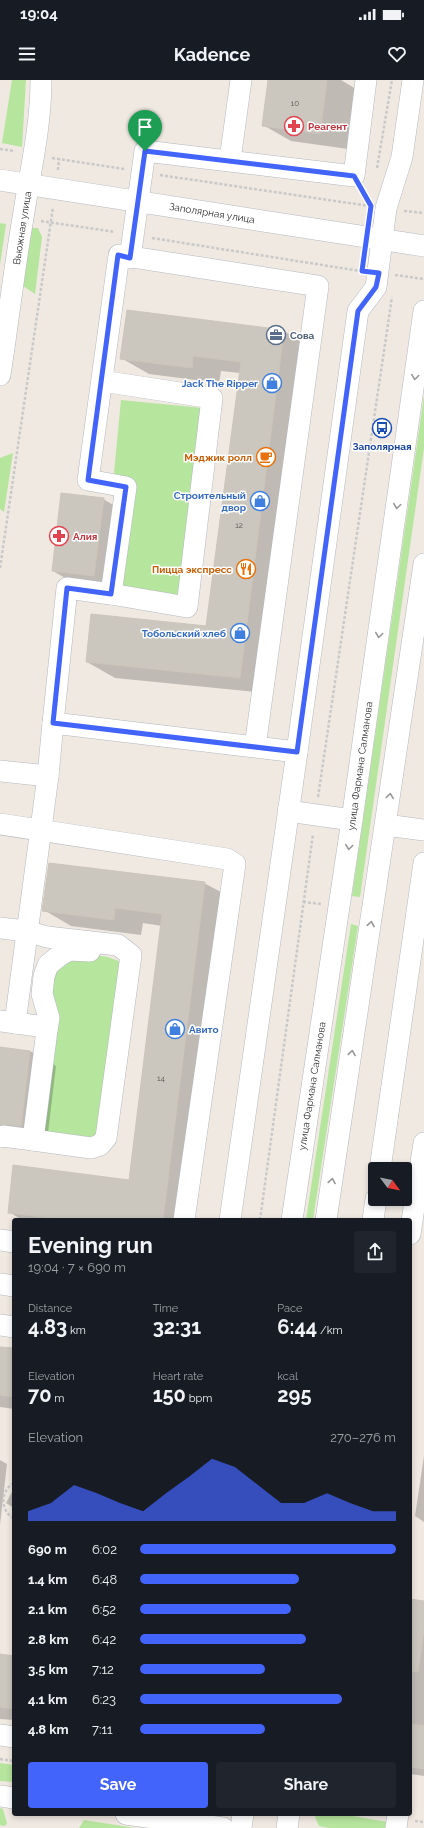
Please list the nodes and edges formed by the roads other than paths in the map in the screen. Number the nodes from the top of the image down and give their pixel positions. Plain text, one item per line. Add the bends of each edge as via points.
1 (41, 80) edge
2 (241, 80) edge
3 (366, 80) edge
4 (413, 80) edge
5 (230, 160) junction
6 (0, 180) edge
7 (29, 184) junction
8 (137, 201) junction
9 (374, 240) junction
10 (424, 246) edge
11 (130, 258) junction
12 (424, 311) edge
13 (0, 375) edge
14 (102, 381) junction
15 (424, 564) edge
16 (111, 594) junction
17 (53, 723) junction
18 (255, 747) junction
19 (297, 752) junction
20 (0, 771) edge
21 (48, 776) junction
22 (288, 810) junction
23 (352, 820) junction
24 (0, 824) edge
25 (386, 825) junction
26 (41, 830) junction
27 (424, 830) edge
28 (424, 863) edge
29 (0, 928) edge
30 (26, 931) junction
31 (129, 967) junction
32 (7, 1022) edge
33 (47, 1030) junction
34 (0, 1137) edge
35 (33, 1140) junction
36 (424, 1143) edge
37 (381, 1162) edge
38 (375, 1206) edge
39 (184, 1218) edge
40 (230, 1218) edge
41 (292, 1218) edge
42 (326, 1218) edge
43 (373, 1218) edge
44 (412, 1221) edge
45 (0, 1240) edge
46 (12, 1242) edge
47 (0, 1284) edge
48 (12, 1286) edge
49 (0, 1325) edge
50 (12, 1327) edge
51 (0, 1735) edge
52 (12, 1737) edge
53 (0, 1796) edge
54 (12, 1798) edge
55 (137, 1816) edge
56 (243, 1816) edge
57 (289, 1816) edge
58 (398, 1816) edge
59 (165, 1821) edge
60 (202, 1822) edge
61 (223, 1828) edge
62 (241, 1828) edge
63 (287, 1828) edge
64 (396, 1828) edge

1 - 7 street, Вьюжная улица via 41,106
2 - 5 street
3 - 5 street via 354,176
4 - 9 street via 402,157 376,204
5 - 8 street via 145,151
6 - 7 street, Заполярная улица
7 - 8 street, Заполярная улица
7 - 13 street, Вьюжная улица
8 - 9 street, Заполярная улица
8 - 11 street
9 - 10 street, Заполярная улица
9 - 19 street via 378,276 376,287 358,311
11 - 14 street via 118,255
11 - 18 street via 318,286
12 -> 23 street, улица Фармана Салманова
14 - 16 street via 88,480 126,487
14 - 16 street via 212,398 187,607
25 -> 15 street
16 - 17 street via 67,588
17 - 18 street
17 - 21 street
18 - 19 street
19 - 22 street
20 - 21 street
21 - 26 street
22 - 23 street
22 - 40 street
23 -> 41 street, улица Фармана Салманова
24 - 26 street
25 - 27 street
42 -> 25 street
26 - 30 street
26 - 39 street via 227,859 236,864
28 - 37 street
29 - 30 street
30 - 31 street via 47,937 118,944 131,955
30 - 32 street
31 - 33 street via 116,955 69,950 59,956 48,965 44,976 42,994 49,1018
31 - 35 street via 106,1138 100,1145 91,1148
32 - 33 street via 38,1026
33 - 35 street
34 - 35 street
36 - 44 street
38 - 43 street
45 - 46 street
47 - 48 street
49 - 50 street
51 - 52 street
53 - 54 street
55 - 59 street
56 - 62 street
57 - 63 street
58 - 64 street
59 - 60 street
60 - 61 street

